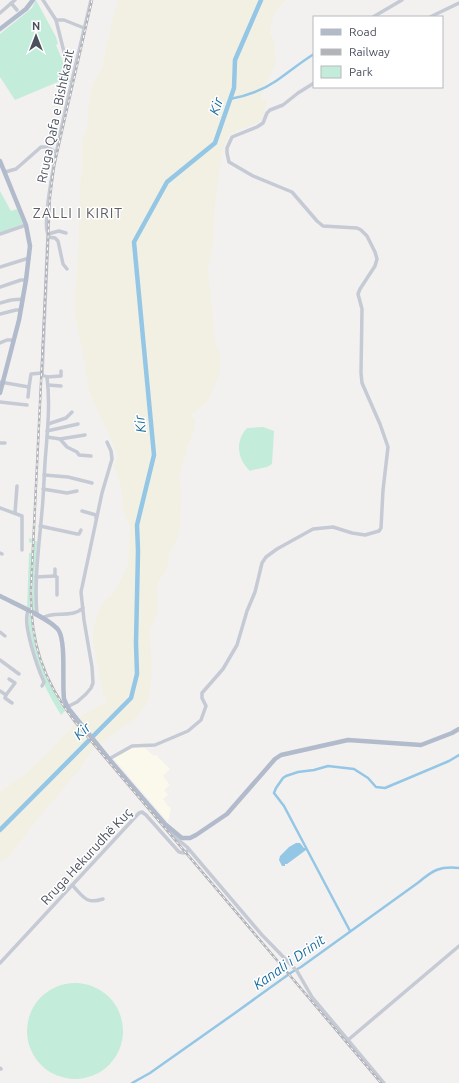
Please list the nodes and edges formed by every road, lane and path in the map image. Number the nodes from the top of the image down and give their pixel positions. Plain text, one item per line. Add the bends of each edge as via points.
1 (14, 0) edge
2 (33, 0) edge
3 (43, 0) edge
4 (91, 0) edge
5 (402, 0) edge
6 (11, 3) junction
7 (459, 3) edge
8 (17, 10) dead end
9 (0, 13) edge
10 (375, 16) edge
11 (432, 16) edge
12 (56, 20) junction
13 (84, 28) junction
14 (0, 29) edge
15 (64, 52) dead end
16 (313, 84) edge
17 (56, 152) junction
18 (0, 161) edge
19 (5, 172) junction
20 (26, 225) junction
21 (66, 233) dead end
22 (0, 234) edge
23 (48, 235) junction
24 (30, 258) junction
25 (0, 267) edge
26 (67, 269) dead end
27 (26, 280) junction
28 (0, 287) edge
29 (22, 299) junction
30 (0, 303) edge
31 (20, 310) junction
32 (0, 314) edge
33 (14, 340) junction
34 (0, 343) edge
35 (61, 371) dead end
36 (42, 373) junction
37 (47, 377) junction
38 (2, 382) edge
39 (48, 385) junction
40 (61, 386) dead end
41 (29, 387) junction
42 (0, 394) edge
43 (28, 397) dead end
44 (0, 402) edge
45 (27, 405) dead end
46 (72, 412) dead end
47 (48, 424) junction
48 (78, 424) dead end
49 (47, 431) junction
50 (85, 435) dead end
51 (47, 437) junction
52 (60, 439) junction
53 (107, 442) dead end
54 (91, 456) dead end
55 (44, 475) junction
56 (92, 483) dead end
57 (17, 486) dead end
58 (43, 489) junction
59 (77, 491) dead end
60 (0, 508) edge
61 (82, 512) dead end
62 (15, 513) junction
63 (96, 519) junction
64 (40, 526) junction
65 (81, 530) dead end
66 (22, 550) dead end
67 (55, 569) dead end
68 (55, 576) junction
69 (36, 577) junction
70 (57, 595) dead end
71 (0, 598) edge
72 (82, 608) junction
73 (28, 611) junction
74 (37, 615) junction
75 (42, 618) junction
76 (0, 632) edge
77 (5, 636) dead end
78 (0, 660) edge
79 (19, 674) dead end
80 (9, 678) dead end
81 (42, 686) dead end
82 (0, 691) edge
83 (6, 695) junction
84 (12, 703) dead end
85 (67, 708) junction
86 (459, 728) edge
87 (109, 759) junction
88 (165, 824) junction
89 (189, 850) junction
90 (72, 885) junction
91 (103, 900) dead end
92 (459, 946) edge
93 (0, 963) edge
94 (348, 1040) junction
95 (384, 1083) edge

1 - 6 street
2 - 14 main road via 26,9
3 - 12 street
4 - 13 street, Rruga Qafa e Bishtkazit
5 - 10 street
6 - 8 street
6 - 9 street
7 - 11 street
12 - 13 street via 66,20
12 - 15 street
13 - 17 street, Rruga Qafa e Bishtkazit
16 - 87 street via 283,105 270,110 264,123 232,138 227,153 229,162 243,171 293,193 322,226 361,230 376,254 376,266 358,296 362,309 362,383 388,447 381,528 377,532 365,535 352,534 333,527 313,529 269,554 262,563 237,645 224,669 202,694 206,706 201,720 188,731 155,745 132,746
17 - 19 street via 42,147 16,169
17 - 23 street, Rruga Qafa e Bishtkazit via 47,211
18 - 19 main road
19 - 20 main road
20 - 22 street
20 - 24 main road via 30,239
21 - 23 street via 59,231
23 - 26 street via 58,241 63,264
23 - 36 street, Rruga Qafa e Bishtkazit
24 - 25 street
24 - 27 main road
27 - 28 street
27 - 29 main road
29 - 30 street
29 - 31 main road
31 - 32 street
31 - 33 main road
33 - 34 street
33 - 38 main road
35 - 37 street via 61,376
36 - 37 street
36 - 41 street via 31,374
37 - 39 street
38 - 41 street
38 - 42 main road
39 - 40 street
39 - 47 street
41 - 43 street
44 - 45 street
46 - 47 street via 66,418
47 - 49 street
48 - 49 street
49 - 51 street
50 - 52 street
51 - 52 street
51 - 55 street
52 - 54 street via 79,455
53 - 63 street via 112,456
55 - 56 street
55 - 58 street
57 - 62 street
58 - 59 street via 67,493
58 - 64 street
60 - 62 street
61 - 63 street via 96,515
62 - 66 street via 22,518
63 - 72 street via 81,588
64 - 65 street via 77,534
64 - 69 street
67 - 68 street
68 - 69 street
68 - 70 street
69 - 74 street
71 - 73 main road
72 - 75 street via 71,614
72 - 85 street via 92,666 92,683 86,694
73 - 74 main road
73 - 81 street via 27,625 36,664 44,682
74 - 75 main road
75 - 85 main road via 55,626 61,636
76 - 77 street
78 - 79 street
80 - 83 street via 15,683
82 - 83 street
83 - 84 street via 5,698
85 - 87 main road
86 - 88 main road via 421,745 348,740 281,755 230,812 196,835 181,837
87 - 88 main road
88 - 89 street
89 - 90 street, Rruga Hekurudhë Kuç via 179,852 142,812
89 - 94 street via 262,935 297,971 312,997
90 - 91 street via 86,900
90 - 93 street, Rruga Hekurudhë Kuç
92 - 94 street
94 - 95 street

